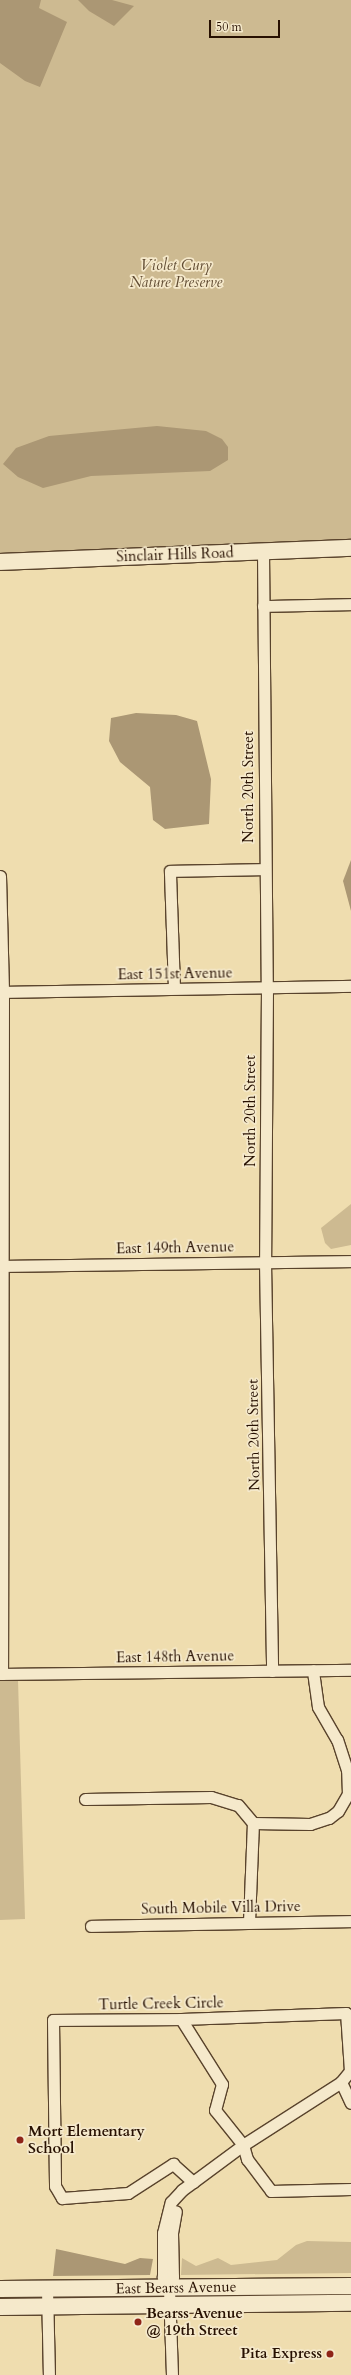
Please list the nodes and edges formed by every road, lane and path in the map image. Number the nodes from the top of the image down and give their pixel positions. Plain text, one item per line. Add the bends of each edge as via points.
1 (351, 548) edge
2 (262, 551) junction
3 (0, 562) edge
4 (351, 604) edge
5 (263, 606) junction
6 (264, 869) junction
7 (0, 876) edge
8 (351, 986) edge
9 (174, 988) junction
10 (267, 988) junction
11 (2, 992) edge
12 (351, 1261) edge
13 (265, 1262) junction
14 (0, 1266) edge
15 (313, 1670) junction
16 (351, 1670) edge
17 (272, 1671) junction
18 (1, 1674) edge
19 (85, 1798) dead end
20 (253, 1823) junction
21 (351, 1921) edge
22 (249, 1922) junction
23 (91, 1926) dead end
24 (181, 2020) junction
25 (341, 2082) junction
26 (351, 2103) edge
27 (243, 2145) junction
28 (193, 2182) junction
29 (351, 2189) edge
30 (351, 2286) edge
31 (169, 2288) junction
32 (0, 2289) edge
33 (47, 2289) junction
34 (351, 2303) edge
35 (170, 2305) junction
36 (0, 2307) edge
37 (47, 2307) junction
38 (48, 2375) edge
39 (172, 2375) edge

1 - 2 main road, Sinclair Hills Road
2 - 3 main road, Sinclair Hills Road
2 - 5 street, North 20th Street
4 - 5 street
5 - 6 street, North 20th Street
6 - 9 street via 170,871
6 - 10 street, North 20th Street
7 - 11 street
8 - 10 street, East 151st Avenue
9 - 10 street, East 151st Avenue
9 - 11 street, East 151st Avenue
10 - 13 street, North 20th Street
11 - 14 street
12 - 13 street, East 149th Avenue
13 - 14 street, East 149th Avenue
13 - 17 street, North 20th Street
14 - 18 street
15 - 16 street, East 148th Avenue
15 - 17 street, East 148th Avenue
15 - 20 street via 318,1707 343,1754 348,1794 338,1811 320,1823
17 - 18 street, East 148th Avenue
19 - 20 street via 221,1798 238,1805
20 - 22 street
21 - 22 street, South Mobile Villa Drive
22 - 23 street, South Mobile Villa Drive
24 - 25 street, Turtle Creek Circle via 346,2013 350,2071
24 - 27 street via 222,2084 214,2110
24 - 28 street, Turtle Creek Circle via 53,2020 55,2186 62,2198 128,2193 173,2164
25 - 26 street
25 - 27 street
27 - 28 street
27 - 29 street via 247,2159 272,2191
28 - 31 street via 173,2220 173,2276
30 - 31 main road, East Bearss Avenue
31 - 33 main road, East Bearss Avenue
31 - 35 street
32 - 33 main road, East Bearss Avenue
33 - 37 street
34 - 35 main road, East Bearss Avenue
35 - 37 main road, East Bearss Avenue
35 - 39 street
36 - 37 main road, East Bearss Avenue
37 - 38 street

